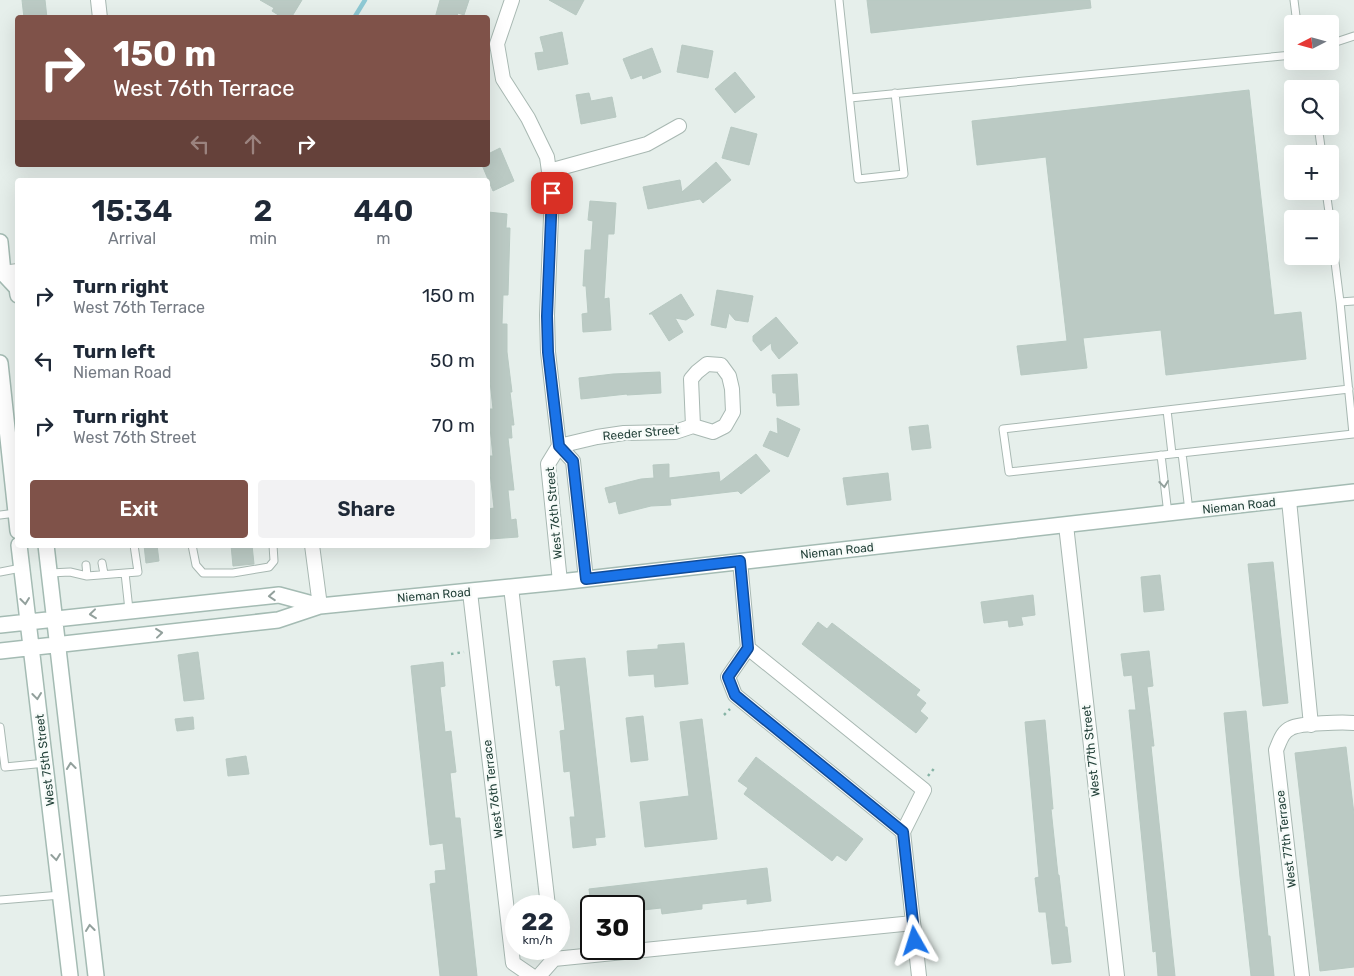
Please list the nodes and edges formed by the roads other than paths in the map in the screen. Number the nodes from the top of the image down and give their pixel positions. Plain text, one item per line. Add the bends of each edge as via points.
1 (98, 0) edge
2 (512, 0) edge
3 (839, 0) edge
4 (1294, 0) edge
5 (100, 15) edge
6 (1296, 15) edge
7 (1354, 36) edge
8 (1339, 41) edge
9 (1284, 56) edge
10 (895, 93) junction
11 (850, 98) junction
12 (679, 126) dead end
13 (549, 171) junction
14 (0, 242) edge
15 (1335, 265) edge
16 (7, 273) edge
17 (15, 285) edge
18 (1354, 300) edge
19 (1340, 302) junction
20 (0, 363) edge
21 (1, 386) edge
22 (1349, 389) junction
23 (2, 409) edge
24 (1167, 410) junction
25 (693, 426) junction
26 (559, 446) junction
27 (1182, 453) junction
28 (1172, 454) junction
29 (1161, 455) junction
30 (1354, 492) edge
31 (1289, 500) junction
32 (15, 506) edge
33 (1189, 511) junction
34 (15, 513) edge
35 (1168, 514) junction
36 (0, 515) edge
37 (1066, 525) junction
38 (19, 548) edge
39 (46, 548) edge
40 (134, 548) edge
41 (193, 548) edge
42 (273, 548) edge
43 (312, 548) edge
44 (740, 561) junction
45 (102, 563) dead end
46 (86, 565) dead end
47 (21, 568) junction
48 (0, 572) edge
49 (50, 573) junction
50 (125, 573) junction
51 (104, 574) junction
52 (87, 576) junction
53 (586, 579) junction
54 (560, 582) junction
55 (510, 588) junction
56 (470, 592) junction
57 (320, 606) junction
58 (129, 610) junction
59 (55, 618) junction
60 (28, 621) junction
61 (0, 625) edge
62 (58, 644) junction
63 (32, 648) junction
64 (748, 648) junction
65 (0, 651) edge
66 (1354, 723) edge
67 (1311, 725) junction
68 (0, 727) edge
69 (46, 763) junction
70 (2, 770) edge
71 (903, 832) junction
72 (61, 895) junction
73 (547, 895) edge
74 (0, 900) edge
75 (913, 923) junction
76 (570, 953) edge
77 (549, 960) edge
78 (70, 976) edge
79 (96, 976) edge
80 (532, 976) edge
81 (539, 976) edge
82 (919, 976) edge
83 (1117, 976) edge
84 (1302, 976) edge

1 - 5 street
2 - 13 street via 497,44 503,79 528,118 546,156
3 - 11 lane
4 - 6 lane
7 - 8 lane
9 - 10 lane
10 - 11 lane
10 - 11 lane via 904,174 858,179
12 - 13 street via 646,144
13 - 26 street via 552,193 548,352
14 - 16 street
15 - 19 lane
16 - 17 street
18 - 19 lane
19 - 22 lane
20 - 21 street
21 - 23 street
22 - 24 lane
22 - 27 lane via 1353,434
23 - 32 street
24 - 28 lane
24 - 29 lane via 1003,429 1009,472
25 - 25 street, Reeder Street via 713,432 725,426 734,412 729,376 722,365 707,364 691,379
25 - 26 street, Reeder Street via 675,432 597,437
26 - 53 street, West 76th Street via 573,461
26 - 54 street, West 76th Street via 548,464
27 - 28 lane
27 - 33 lane
28 - 29 lane
29 -> 35 lane
30 - 31 street, Nieman Road
31 - 33 street, Nieman Road
31 - 67 street
33 - 35 street, Nieman Road
34 - 36 lane
35 - 37 street, Nieman Road
37 - 44 street, Nieman Road
37 - 83 street, West 77th Street
38 - 47 street, West 75th Street
39 - 49 street, West 75th Street
40 - 50 lane via 138,572
41 - 42 lane via 196,565 204,573 233,573 270,567 274,561
43 - 57 street
44 - 53 street, Nieman Road
44 - 64 street
45 - 51 lane
46 - 52 lane
47 - 48 lane
47 -> 60 street, West 75th Street
49 - 52 lane via 70,572
49 - 59 street, West 75th Street
50 - 51 lane
50 - 58 lane
51 - 52 lane
53 - 54 street, Nieman Road
54 - 55 street, Nieman Road
55 - 56 street, Nieman Road
55 - 73 street
56 - 57 street, Nieman Road
56 - 80 street, West 76th Terrace via 513,963
57 -> 58 street, Nieman Road via 279,595
62 -> 57 street, Nieman Road via 278,620
58 -> 59 street, Nieman Road
59 - 60 street, Nieman Road
59 - 62 street, West 75th Street
60 - 61 street, Nieman Road
60 - 63 street, West 75th Street
62 - 63 street, Nieman Road
79 -> 62 street, West 75th Street
63 - 65 street, Nieman Road
63 -> 69 street, West 75th Street
64 - 71 street via 728,677 735,695
64 - 71 street via 924,790
66 - 67 street, West 77th Terrace
67 - 84 street, West 77th Terrace via 1292,727 1282,736 1276,750
68 - 70 lane
69 - 70 lane
69 -> 72 street, West 75th Street
71 - 75 street
72 - 74 lane
72 - 78 street, West 75th Street
75 - 76 street
75 - 82 street
77 - 81 street

